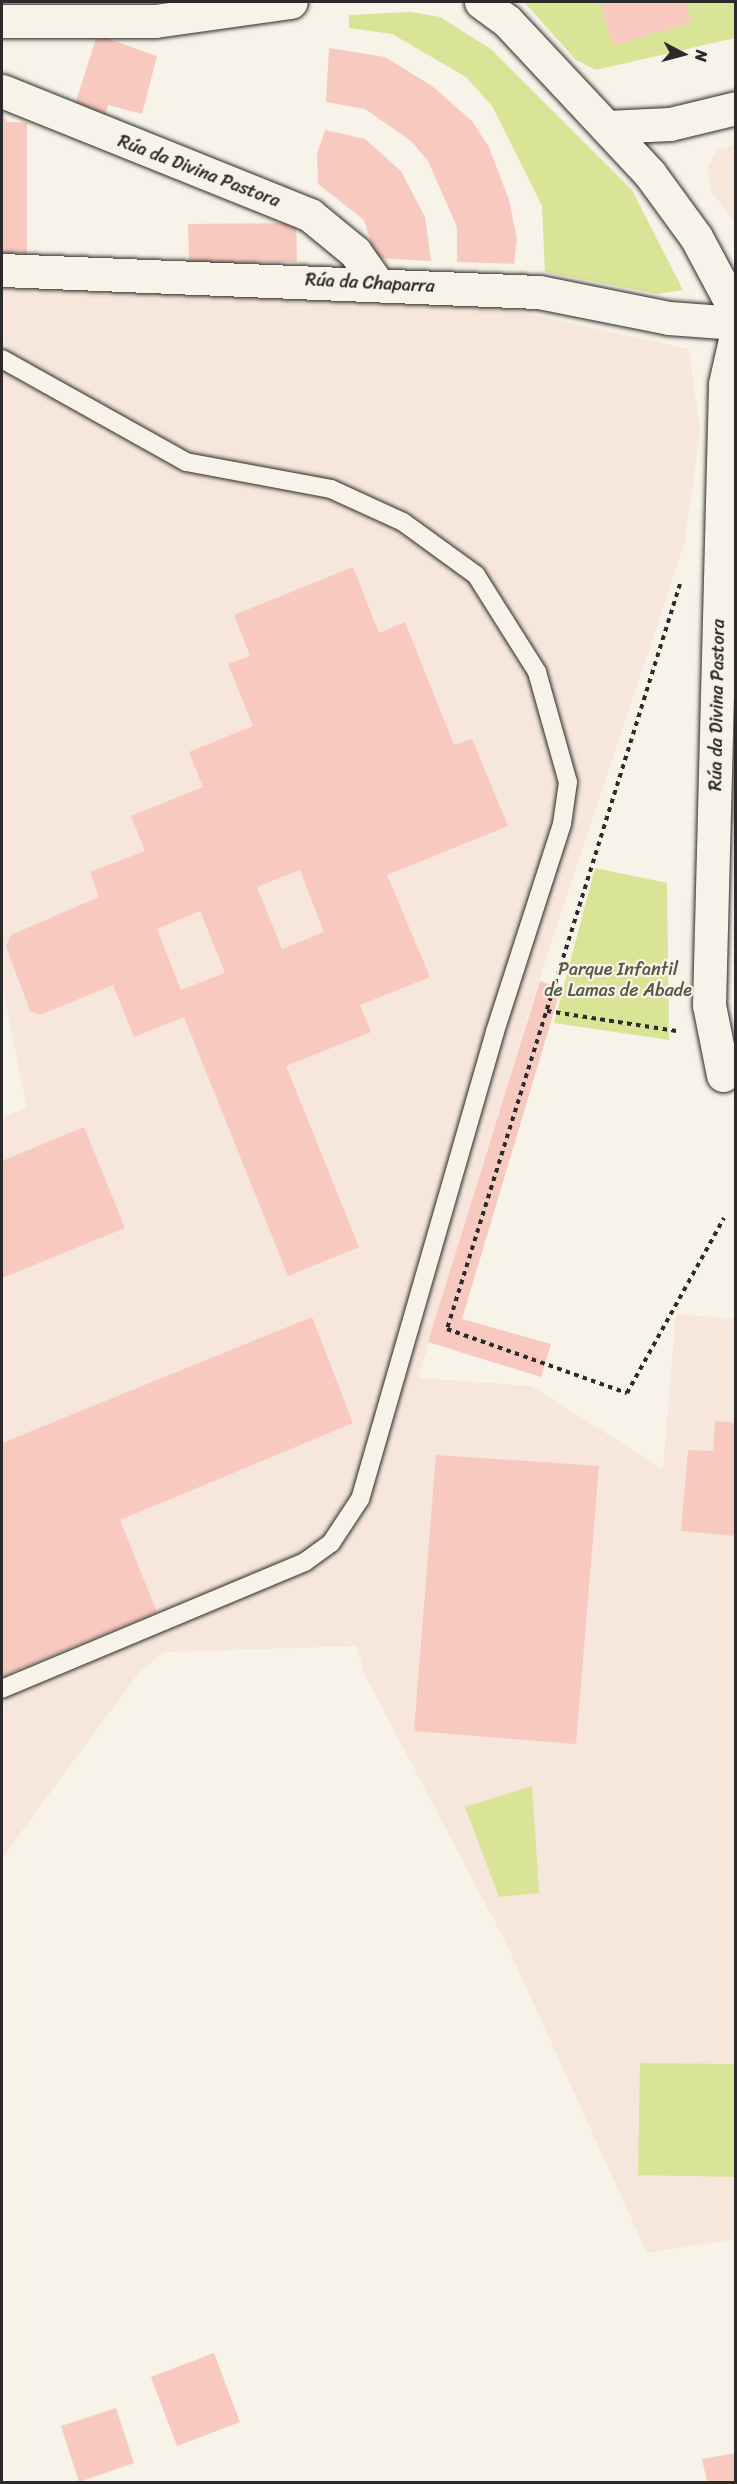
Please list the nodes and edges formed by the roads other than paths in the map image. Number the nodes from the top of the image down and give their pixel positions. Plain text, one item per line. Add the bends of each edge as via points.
1 (291, 2) edge
2 (481, 2) edge
3 (2, 21) edge
4 (2, 91) edge
5 (735, 108) edge
6 (607, 128) junction
7 (2, 270) edge
8 (376, 282) junction
9 (735, 312) edge
10 (735, 322) edge
11 (735, 335) edge
12 (2, 359) edge
13 (723, 1075) dead end
14 (2, 1689) edge

1 - 3 street via 155,21
2 - 6 street via 507,21
4 - 8 street, Rúa da Divina Pastora via 310,215 355,252
5 - 6 street via 670,124
6 - 9 street via 651,174 696,237
7 - 8 street, Rúa da Chaparra
8 - 10 street, Rúa da Chaparra via 539,291 669,318
11 - 13 street, Rúa da Divina Pastora via 725,384 709,1005
12 - 14 lane via 186,462 331,489 403,522 476,574 537,672 568,782 562,825 355,1507 330,1543 305,1562

